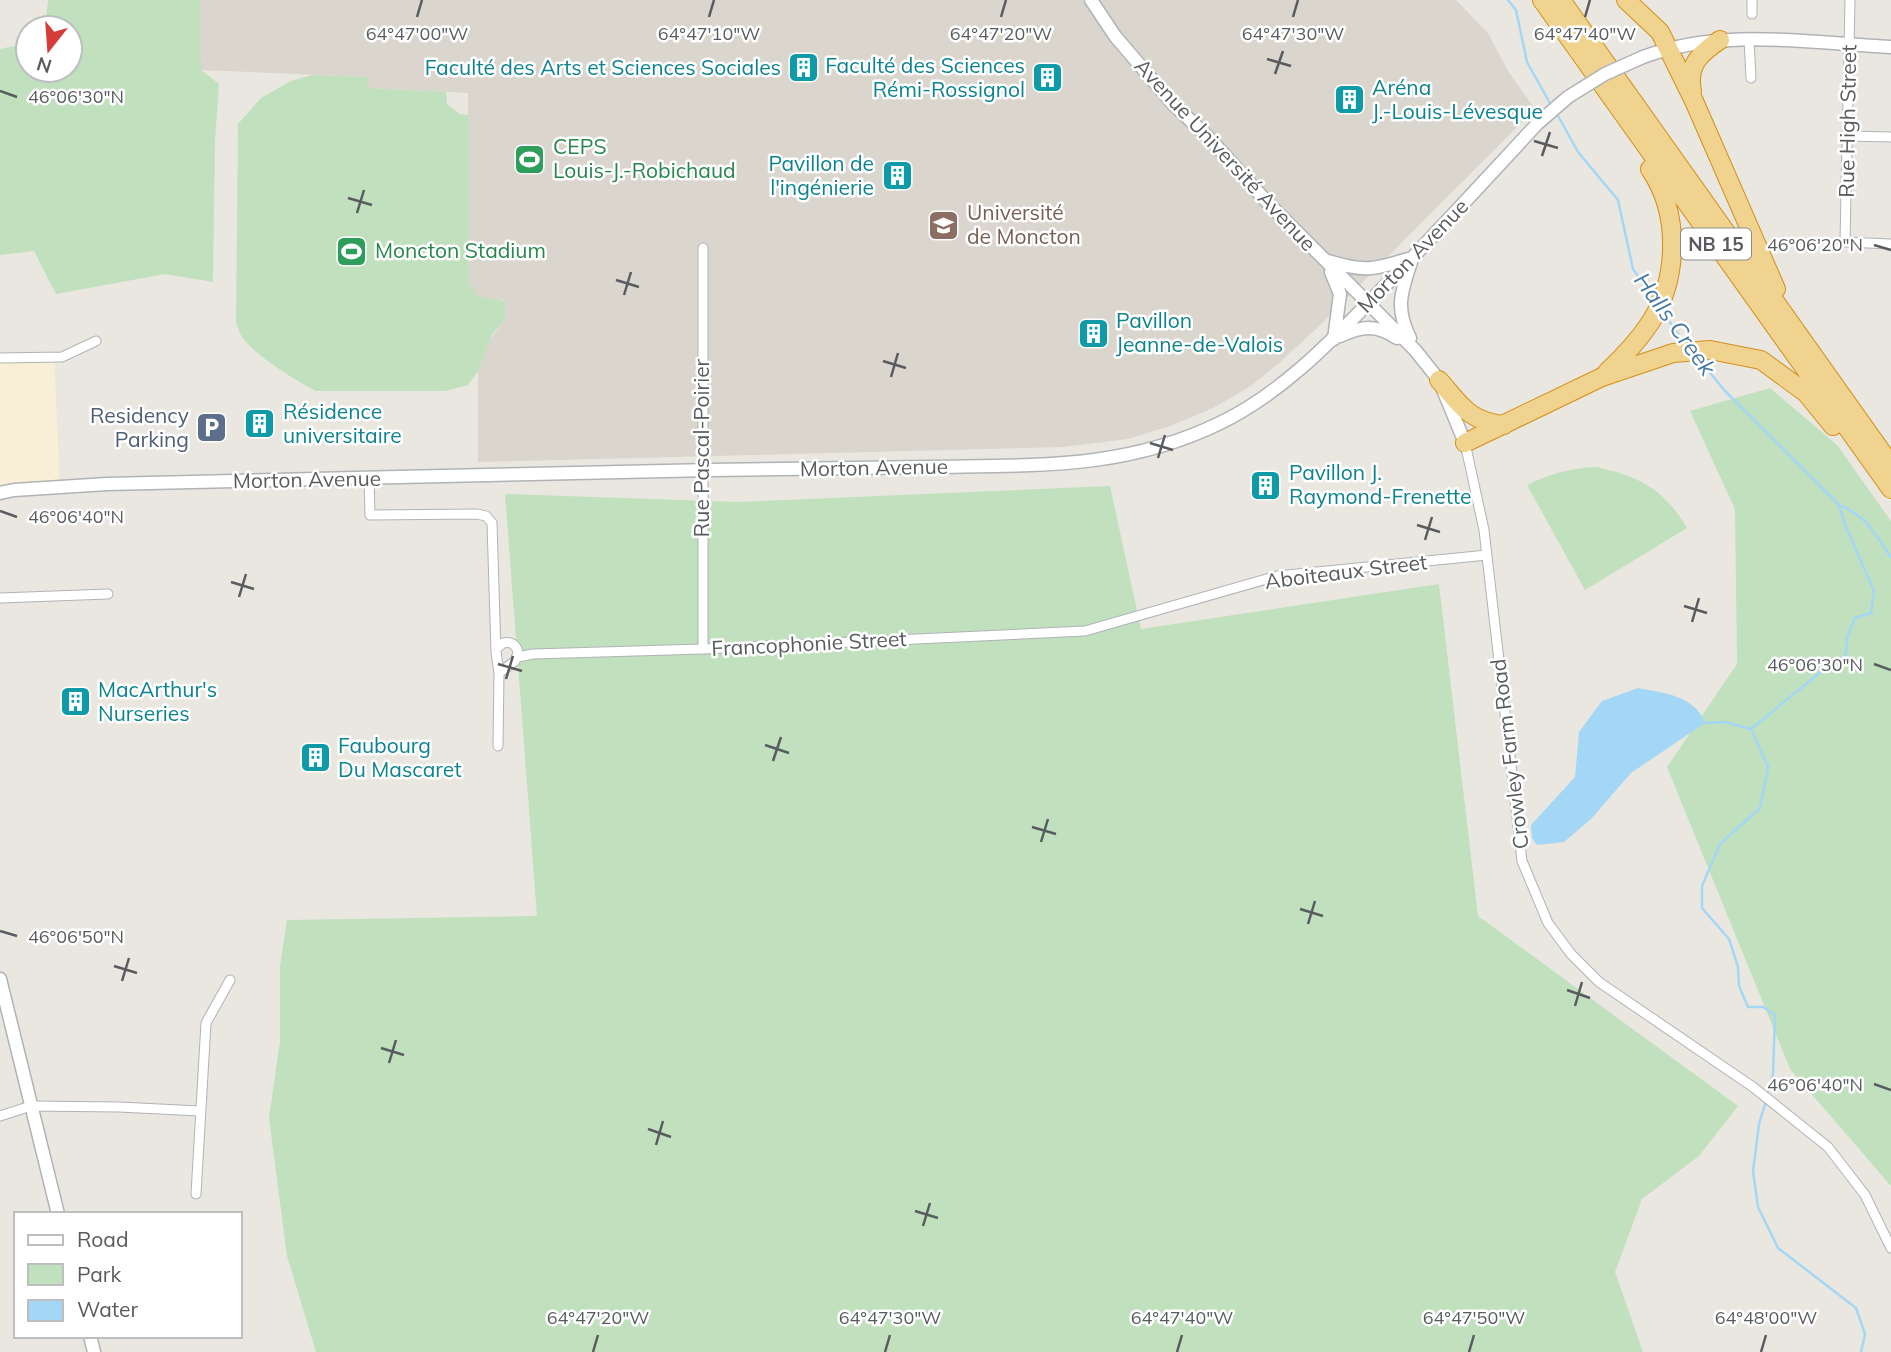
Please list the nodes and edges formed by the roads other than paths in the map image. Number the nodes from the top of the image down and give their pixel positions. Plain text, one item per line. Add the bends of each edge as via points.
1 (1091, 0) edge
2 (1541, 0) edge
3 (1561, 0) edge
4 (1626, 0) edge
5 (1752, 0) edge
6 (1850, 0) edge
7 (1752, 14) dead end
8 (1749, 39) junction
9 (1720, 40) junction
10 (1850, 45) junction
11 (1891, 47) edge
12 (1667, 48) junction
13 (1751, 78) dead end
14 (1694, 101) junction
15 (1847, 136) junction
16 (1891, 137) edge
17 (1891, 244) edge
18 (703, 248) dead end
19 (1412, 258) junction
20 (1324, 259) junction
21 (1369, 302) junction
22 (1334, 339) junction
23 (96, 341) dead end
24 (1415, 350) junction
25 (0, 358) edge
26 (1602, 377) junction
27 (1439, 380) junction
28 (1504, 425) junction
29 (1465, 443) junction
30 (1891, 456) edge
31 (1891, 465) edge
32 (702, 470) junction
33 (369, 478) junction
34 (1891, 489) edge
35 (0, 493) edge
36 (1891, 497) edge
37 (1487, 555) junction
38 (108, 594) dead end
39 (0, 598) edge
40 (1085, 631) joint
41 (498, 643) junction
42 (703, 649) junction
43 (518, 653) junction
44 (503, 663) junction
45 (498, 746) dead end
46 (0, 979) edge
47 (230, 979) dead end
48 (31, 1106) junction
49 (200, 1111) junction
50 (0, 1116) edge
51 (196, 1194) dead end
52 (58, 1212) edge
53 (1891, 1248) edge

1 - 20 street, Avenue Université Avenue via 1146,74
2 - 26 highway via 1566,46 1660,183 1671,223 1667,288 1651,321
2 - 34 highway, NB 15
3 - 31 highway, NB 15
4 - 12 highway via 1660,32
5 - 7 street
6 - 10 street, Rue High Street
8 - 9 street, Morton Avenue
8 - 10 street, Morton Avenue
8 - 13 street
9 - 12 street, Morton Avenue
9 - 14 highway via 1699,55 1689,78
10 - 11 street, Morton Avenue
10 - 15 street, Rue High Street
12 - 14 highway
12 - 19 street, Morton Avenue, bridge via 1605,74 1567,97
14 - 30 highway via 1777,293
15 - 16 street
15 - 17 street, Rue High Street via 1845,242
18 - 32 street, Rue Pascal-Poirier
19 - 20 street via 1369,270
19 - 21 street, Morton Avenue
19 - 24 street via 1400,305 1401,320
20 - 21 street, Avenue Université Avenue
20 - 22 street via 1340,294
21 - 22 street, Morton Avenue
21 - 24 street, Crowley Farm Road
22 - 24 street via 1372,326
22 - 32 street, Morton Avenue via 1258,403 1234,416 1152,450 1106,460 1022,466
23 - 25 street via 62,357
24 - 27 street, Crowley Farm Road
26 - 28 highway
26 - 36 highway via 1673,353 1710,350 1761,360 1806,393
27 - 28 highway via 1469,414 1485,423
27 - 29 street, Crowley Farm Road
28 - 29 highway
29 - 37 street, Crowley Farm Road
32 - 33 street, Morton Avenue
32 - 42 street, Rue Pascal-Poirier
33 - 35 street, Morton Avenue via 107,484
33 - 41 street via 370,515 477,514 489,519
37 - 40 street, Aboiteaux Street via 1277,576
37 - 53 street, Crowley Farm Road via 1522,861 1548,923 1599,982 1753,1087 1828,1147 1864,1195
38 - 39 street
40 - 42 street, Francophonie Street
41 - 43 street, Francophonie Street via 510,642
41 - 44 street
42 - 43 street, Francophonie Street
43 - 44 street via 513,663
44 - 45 street
46 - 48 street
47 - 49 street via 206,1023
48 - 49 street
48 - 50 street
48 - 52 street
49 - 51 street

